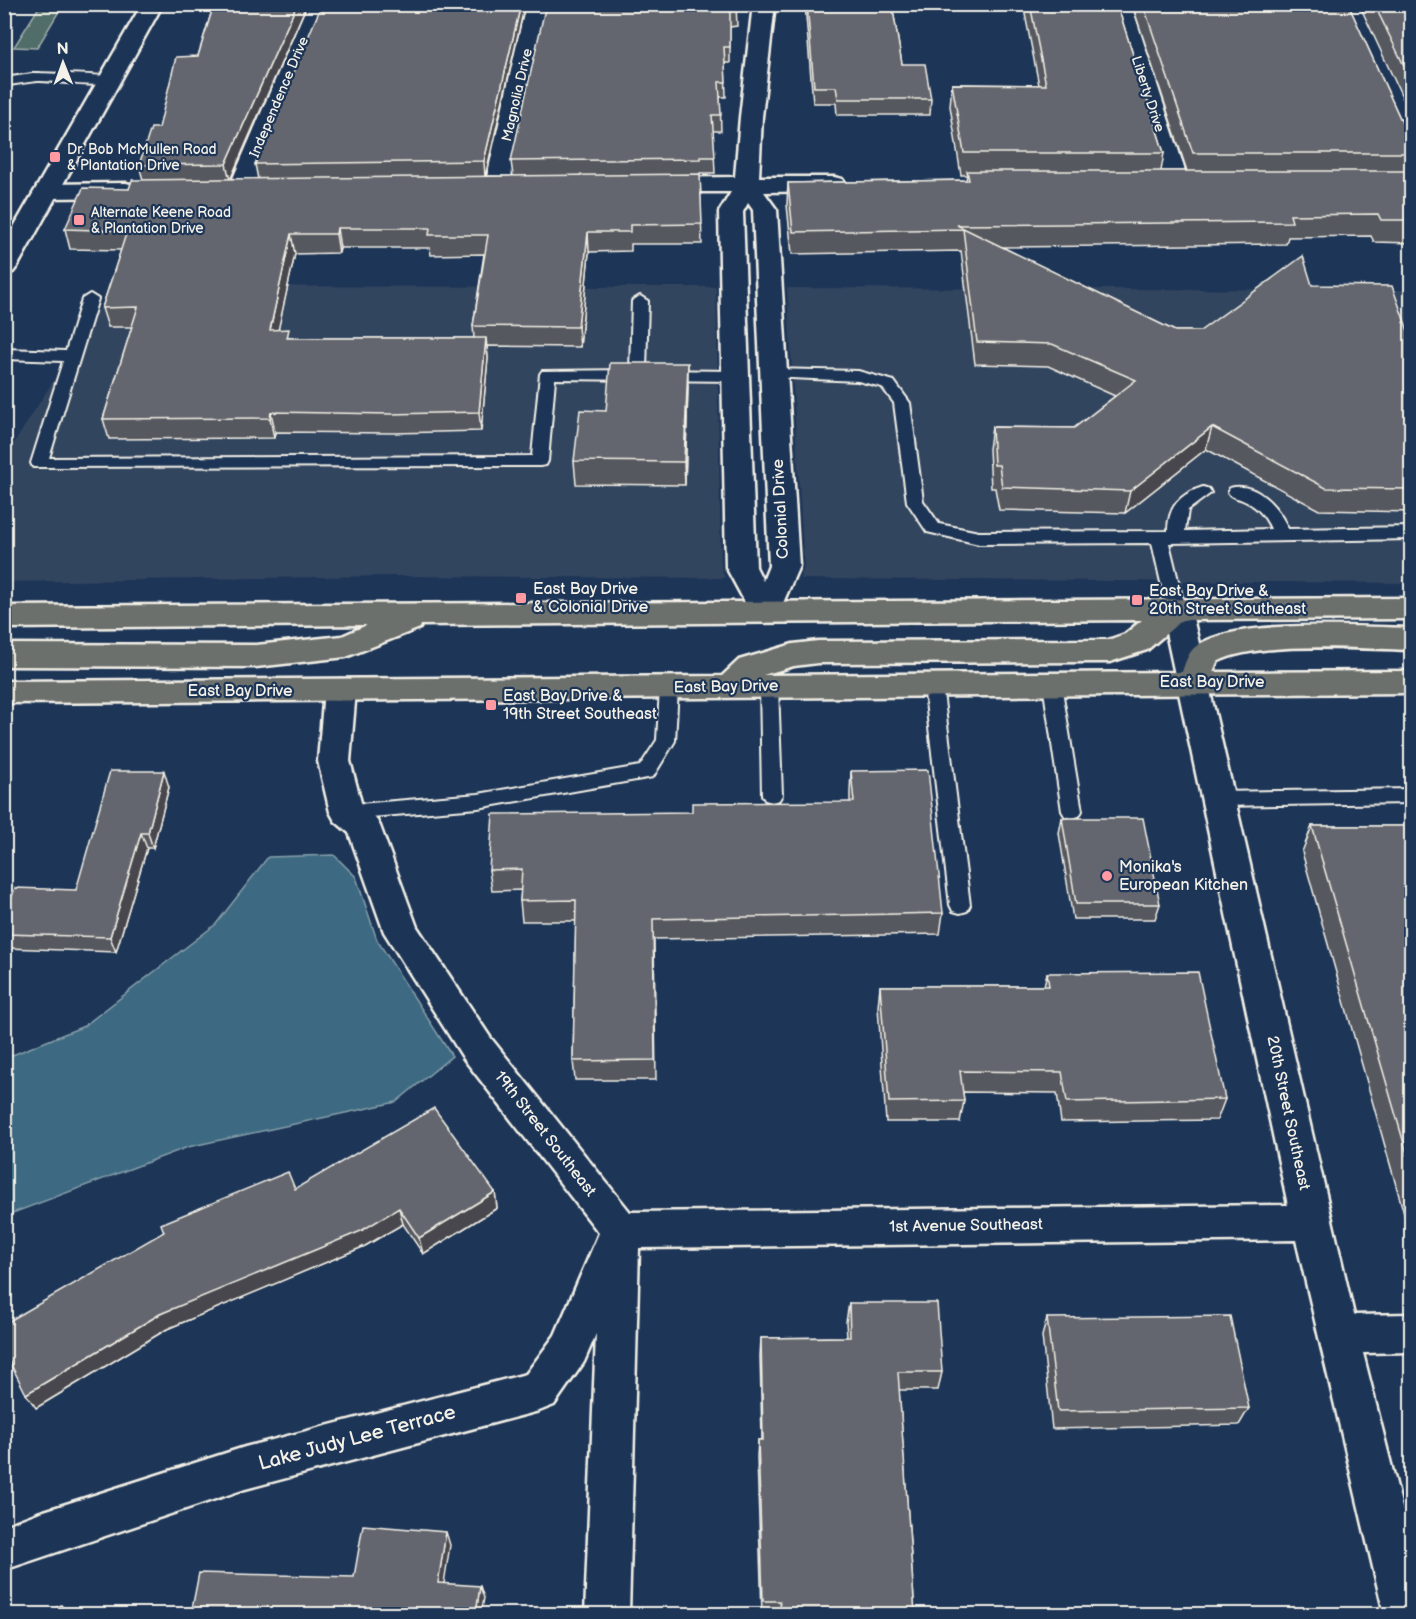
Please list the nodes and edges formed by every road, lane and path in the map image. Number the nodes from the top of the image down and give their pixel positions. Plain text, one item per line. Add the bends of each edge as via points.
1 (153, 4) edge
2 (319, 4) edge
3 (537, 4) edge
4 (764, 4) edge
5 (1120, 4) edge
6 (111, 79) junction
7 (4, 82) edge
8 (1153, 183) edge
9 (747, 184) junction
10 (855, 184) edge
11 (640, 185) edge
12 (520, 186) edge
13 (144, 190) edge
14 (216, 190) edge
15 (48, 191) junction
16 (4, 267) edge
17 (90, 299) dead end
18 (640, 302) dead end
19 (4, 354) edge
20 (72, 356) junction
21 (774, 374) junction
22 (638, 375) junction
23 (737, 376) junction
24 (1203, 492) dead end
25 (1236, 492) dead end
26 (1412, 534) edge
27 (1282, 535) junction
28 (1177, 536) junction
29 (1159, 537) junction
30 (1412, 608) edge
31 (1176, 609) junction
32 (765, 612) junction
33 (422, 614) junction
34 (4, 617) edge
35 (1412, 639) edge
36 (4, 655) edge
37 (1192, 682) junction
38 (1412, 682) edge
39 (1052, 684) junction
40 (933, 685) junction
41 (729, 687) junction
42 (768, 687) junction
43 (669, 688) junction
44 (340, 690) junction
45 (4, 692) edge
46 (772, 795) dead end
47 (1412, 796) edge
48 (1219, 799) junction
49 (1072, 811) dead end
50 (347, 812) junction
51 (960, 905) dead end
52 (1311, 1222) junction
53 (620, 1230) junction
54 (1339, 1334) junction
55 (1412, 1334) edge
56 (4, 1548) edge
57 (607, 1614) edge
58 (1406, 1614) edge

1 - 6 street
2 - 14 street, Independence Drive via 252,189
3 - 12 street, Magnolia Drive via 485,186
4 - 9 street
5 - 8 street, Liberty Drive via 1188,183
6 - 7 lane via 39,77
6 - 15 street
9 - 10 street
9 - 11 street
9 - 21 street, Colonial Drive via 765,210
9 - 23 street via 730,212
13 - 15 street
15 - 16 street
17 - 20 lane
18 - 22 lane
19 - 20 lane
20 - 22 lane via 39,463 540,461 548,374
21 - 29 lane via 858,376 888,384 902,402 915,502 933,528 979,538
21 - 32 street, Colonial Drive via 784,566
22 - 23 lane
23 - 32 street via 741,567
24 - 28 lane via 1181,507 1176,516
25 - 27 lane via 1265,505
26 - 27 lane
27 - 28 lane
28 - 29 lane
29 - 31 lane
30 - 31 main road
31 - 32 main road
31 - 37 street, 20th Street Southeast
31 - 41 main road via 1136,642 1110,651 818,652 750,668
32 - 33 main road
33 - 34 main road
33 - 36 main road via 345,646 293,653
35 - 37 main road via 1268,639 1225,644 1206,654
37 - 38 main road, East Bay Drive
37 - 39 main road, East Bay Drive
37 - 48 street, 20th Street Southeast
39 - 40 main road, East Bay Drive
39 - 49 lane
40 - 42 main road, East Bay Drive
40 - 51 lane
41 - 42 main road, East Bay Drive
41 - 43 main road, East Bay Drive
42 - 46 lane
43 - 44 main road, East Bay Drive
43 - 50 lane via 666,741 646,772 478,801
44 - 45 main road, East Bay Drive
44 - 50 street, 19th Street Southeast via 334,761
47 - 48 lane
48 - 52 street, 20th Street Southeast
50 - 53 street, 19th Street Southeast via 363,826 401,932 477,1048
52 - 53 street, 1st Avenue Southeast
52 - 54 street, 20th Street Southeast
53 - 56 street, Lake Judy Lee Terrace via 570,1348 539,1391 245,1468
53 - 57 street
54 - 55 street
54 - 58 street, 20th Street Southeast

